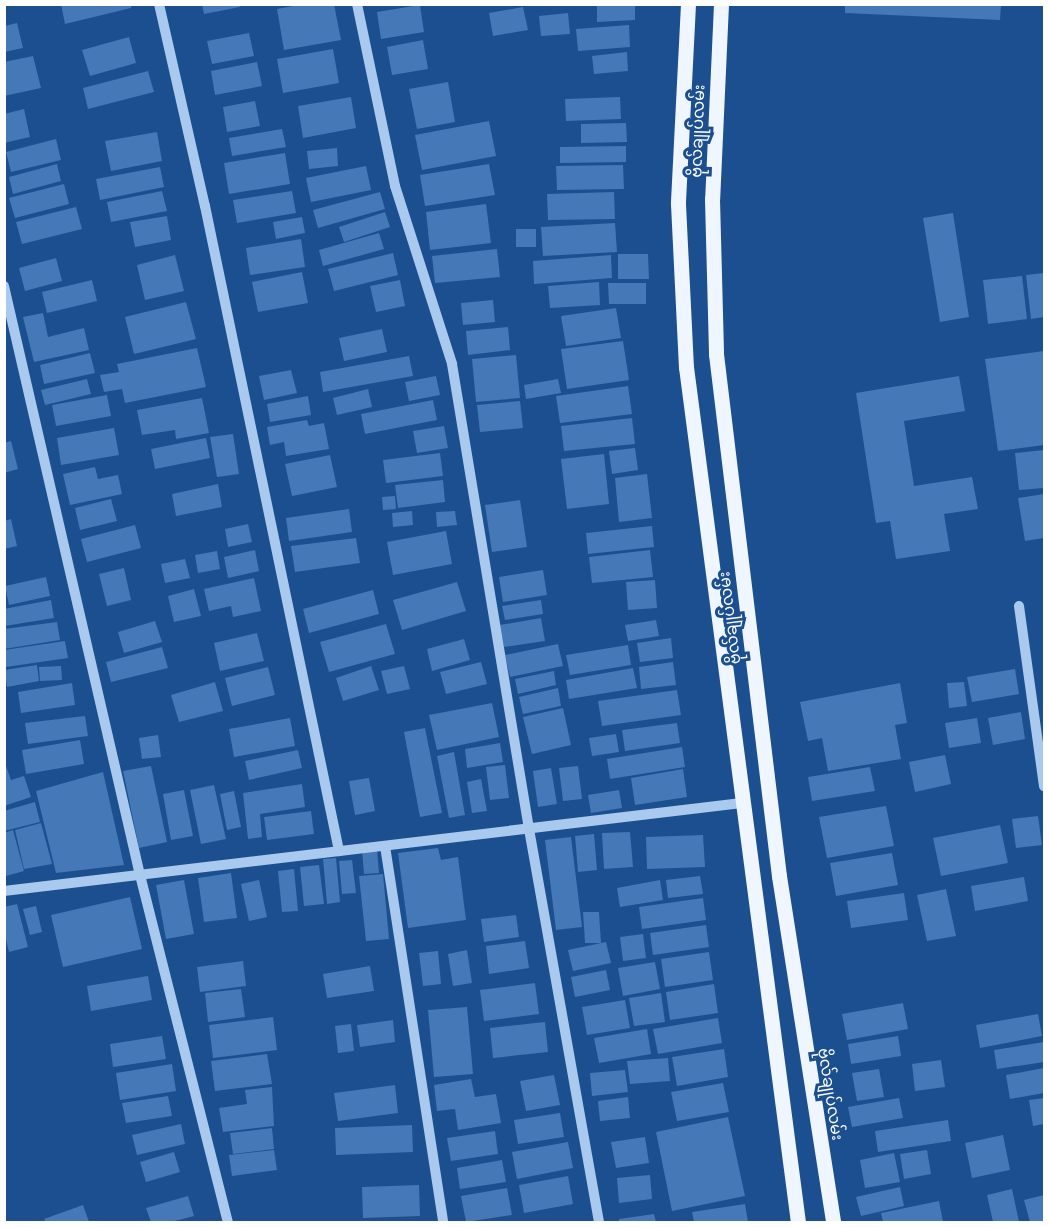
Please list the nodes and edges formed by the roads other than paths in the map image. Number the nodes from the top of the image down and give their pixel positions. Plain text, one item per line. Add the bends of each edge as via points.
1 (159, 4) edge
2 (357, 4) edge
3 (688, 4) edge
4 (721, 4) edge
5 (4, 286) edge
6 (1019, 606) dead end
7 (1044, 786) edge
8 (742, 802) junction
9 (529, 829) junction
10 (385, 846) junction
11 (339, 851) junction
12 (140, 875) junction
13 (4, 891) edge
14 (228, 1222) edge
15 (443, 1222) edge
16 (599, 1222) edge
17 (798, 1222) edge
18 (833, 1222) edge

1 - 11 street via 208,218
2 - 9 street via 395,186 452,364
3 - 8 main road, ဗိုလ်ချုပ်လမ်း via 678,204 686,367
4 - 18 main road, ဗိုလ်ချုပ်လမ်း via 712,199 716,354 779,876
5 - 12 street
6 - 7 street
8 - 9 street
8 - 17 main road, ဗိုလ်ချုပ်လမ်း
9 - 10 street
9 - 16 street
10 - 11 street
10 - 15 street
11 - 12 street
12 - 13 street
12 - 14 street

